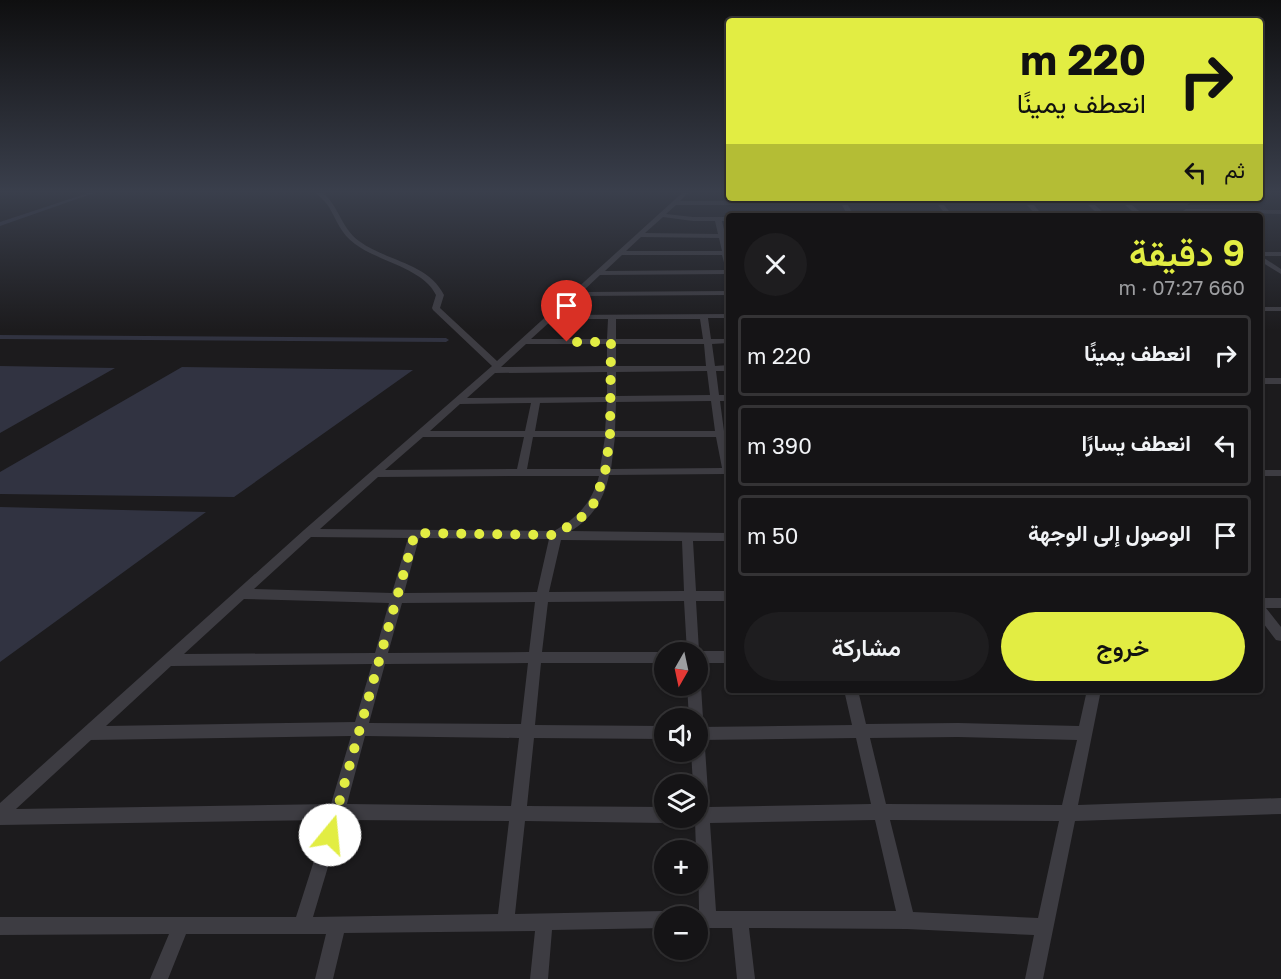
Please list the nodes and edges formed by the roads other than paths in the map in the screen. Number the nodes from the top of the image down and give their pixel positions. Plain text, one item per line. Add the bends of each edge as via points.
1 (353, 239) edge
2 (635, 239) edge
3 (621, 253) junction
4 (726, 253) edge
5 (1281, 254) edge
6 (1263, 256) edge
7 (1263, 258) edge
8 (726, 271) edge
9 (680, 272) junction
10 (1281, 272) edge
11 (599, 273) junction
12 (682, 293) junction
13 (726, 293) edge
14 (576, 294) junction
15 (1263, 309) edge
16 (1281, 309) edge
17 (612, 316) junction
18 (704, 316) junction
19 (726, 316) edge
20 (551, 317) junction
21 (708, 341) junction
22 (726, 341) edge
23 (524, 342) junction
24 (611, 342) junction
25 (495, 368) junction
26 (712, 368) junction
27 (726, 368) edge
28 (612, 369) junction
29 (1263, 381) edge
30 (1281, 381) edge
31 (716, 398) junction
32 (726, 398) edge
33 (610, 400) junction
34 (458, 401) junction
35 (536, 401) junction
36 (420, 434) junction
37 (527, 434) junction
38 (725, 434) edge
39 (610, 435) junction
40 (605, 473) junction
41 (726, 473) edge
42 (1263, 473) edge
43 (1281, 473) edge
44 (375, 474) junction
45 (521, 474) junction
46 (308, 533) junction
47 (415, 533) junction
48 (556, 535) junction
49 (687, 537) junction
50 (726, 537) edge
51 (241, 594) junction
52 (689, 596) junction
53 (726, 596) edge
54 (542, 597) junction
55 (396, 598) junction
56 (1263, 603) edge
57 (1281, 603) edge
58 (1263, 614) edge
59 (1281, 636) edge
60 (692, 642) edge
61 (535, 656) junction
62 (381, 657) junction
63 (654, 657) edge
64 (708, 657) edge
65 (726, 657) edge
66 (169, 660) junction
67 (852, 693) edge
68 (1093, 693) edge
69 (360, 729) junction
70 (862, 731) junction
71 (526, 732) junction
72 (88, 733) junction
73 (654, 733) edge
74 (708, 733) edge
75 (1083, 733) junction
76 (1281, 806) edge
77 (881, 812) junction
78 (337, 813) junction
79 (519, 813) junction
80 (1069, 813) junction
81 (0, 815) edge
82 (654, 815) edge
83 (708, 815) edge
84 (700, 828) edge
85 (703, 906) edge
86 (708, 919) edge
87 (740, 919) junction
88 (654, 920) edge
89 (907, 920) junction
90 (544, 921) junction
91 (506, 922) junction
92 (302, 924) junction
93 (0, 926) edge
94 (181, 926) junction
95 (336, 926) junction
96 (1043, 927) junction
97 (159, 979) edge
98 (324, 979) edge
99 (539, 979) edge
100 (746, 979) edge
101 (1034, 979) edge

1 - 25 street via 434,283 440,295 436,308
2 - 3 street
3 - 4 street
3 - 11 street
5 - 6 street
7 - 10 street
8 - 9 street
9 - 11 street
9 - 12 street
11 - 14 street
12 - 13 street
12 - 14 street
14 - 20 street
15 - 16 street
17 - 18 street
17 - 20 street
17 - 24 street
18 - 19 street
18 - 21 street
20 - 23 street
21 - 22 street
21 - 24 street
21 - 26 street
23 - 24 street
23 - 25 street
24 - 28 street
25 - 28 street
25 - 34 street
26 - 27 street
26 - 28 street
26 - 31 street
28 - 33 street
29 - 30 street
31 - 32 street
31 - 33 street
31 - 38 street
33 - 35 street
33 - 39 street
34 - 35 street
34 - 36 street
35 - 37 street
36 - 37 street
36 - 44 street
37 - 39 street
37 - 45 street
38 - 39 street
39 - 40 street
40 - 41 street
40 - 45 street
40 - 48 street via 594,503
42 - 43 street
44 - 45 street
44 - 46 street
46 - 47 street
46 - 51 street
47 - 48 street
47 - 55 street
48 - 49 street
48 - 54 street
49 - 50 street
49 - 52 street
51 - 55 street
51 - 66 street
52 - 53 street
52 - 54 street
52 - 60 street
54 - 55 street
54 - 61 street
55 - 62 street
56 - 57 street
58 - 59 street
61 - 62 street
61 - 63 street
61 - 71 street
62 - 66 street
62 - 69 street
64 - 65 street
66 - 72 street
67 - 70 street
68 - 75 street
69 - 71 street
69 - 72 street
69 - 78 street
70 - 74 street
70 - 75 street
70 - 77 street
71 - 73 street
71 - 79 street
72 - 81 street
75 - 80 street
76 - 80 street
77 - 80 street
77 - 83 street
77 - 89 street
78 - 79 street
78 - 81 street
78 - 92 street
79 - 82 street
79 - 91 street
80 - 96 street
84 - 85 street
86 - 87 street
87 - 89 street
87 - 100 street
88 - 90 street
89 - 96 street
90 - 91 street
90 - 99 street
91 - 95 street
92 - 94 street
92 - 95 street
93 - 94 street
94 - 97 street
95 - 98 street
96 - 101 street

